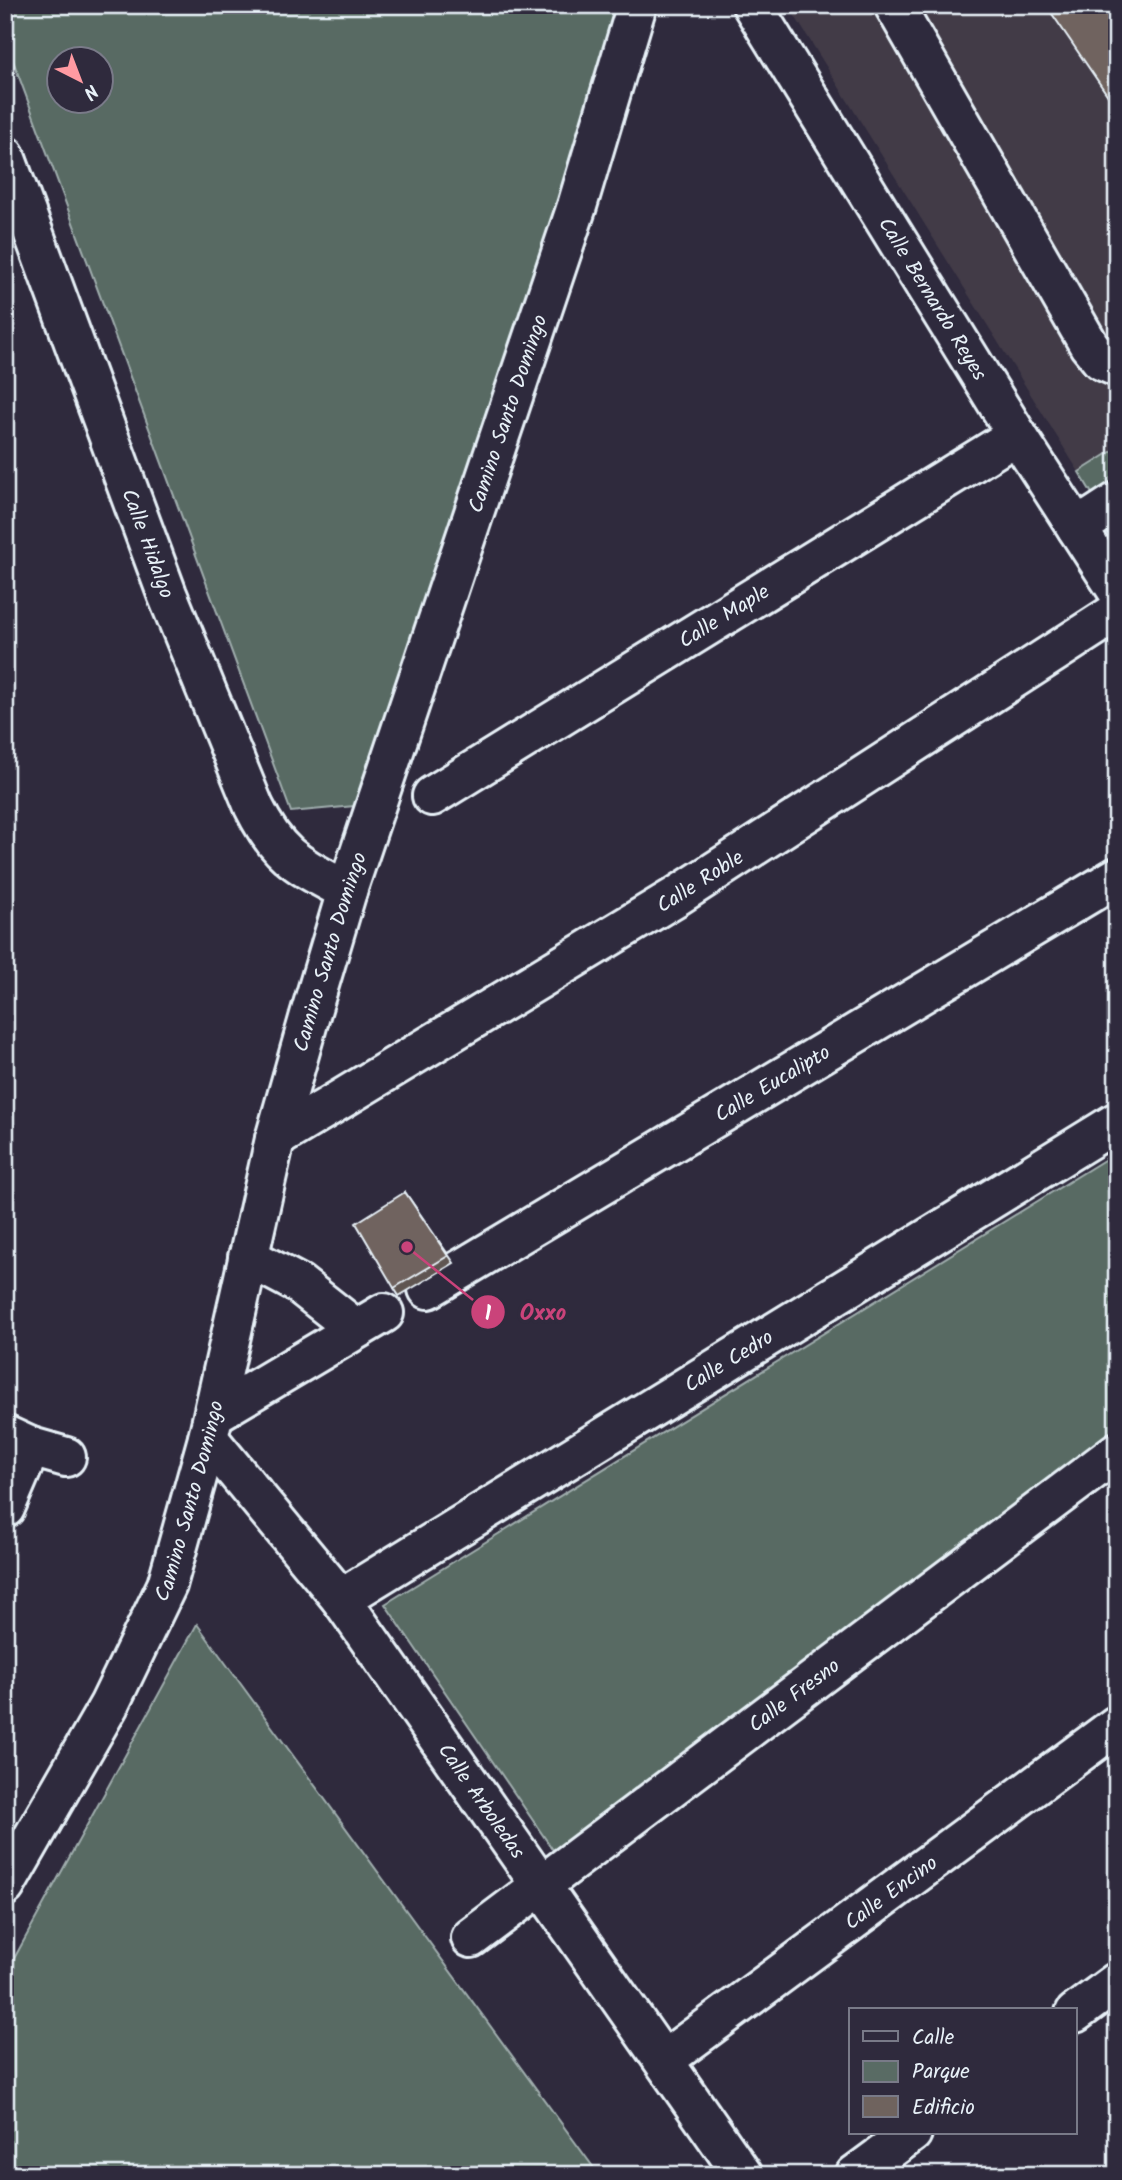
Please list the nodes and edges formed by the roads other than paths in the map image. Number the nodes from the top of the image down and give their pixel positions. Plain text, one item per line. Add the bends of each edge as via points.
1 (637, 5) edge
2 (752, 5) edge
3 (894, 5) edge
4 (5, 156) edge
5 (1117, 367) edge
6 (1017, 435) junction
7 (1117, 502) edge
8 (1077, 528) junction
9 (1117, 590) edge
10 (1117, 612) edge
11 (432, 796) dead end
12 (1117, 877) edge
13 (347, 891) junction
14 (1117, 1122) edge
15 (275, 1139) junction
16 (248, 1257) junction
17 (428, 1289) dead end
18 (211, 1426) junction
19 (34, 1446) edge
20 (1117, 1452) edge
21 (5, 1508) edge
22 (341, 1599) junction
23 (1117, 1725) edge
24 (5, 1886) edge
25 (542, 1886) junction
26 (471, 1938) dead end
27 (1117, 1982) edge
28 (1076, 2012) edge
29 (664, 2060) junction
30 (911, 2134) edge
31 (743, 2175) edge
32 (855, 2175) edge

1 - 13 street, Camino Santo Domingo via 577,206
2 - 6 street, Calle Bernardo Reyes
3 - 5 street via 1089,345 1101,360
4 - 13 street, Calle Hidalgo via 167,594 254,807 268,836 285,855
6 - 8 street, Calle Bernardo Reyes
6 - 11 street, Calle Maple
7 - 8 street
8 - 9 street, Calle Bernardo Reyes
10 - 15 street, Calle Roble via 677,896
12 - 17 street, Calle Eucalipto
13 - 15 street, Camino Santo Domingo
14 - 22 street, Calle Cedro
15 - 16 street, Camino Santo Domingo
16 - 18 street, Camino Santo Domingo
16 - 18 street via 370,1321
18 - 22 street, Calle Arboledas
18 - 24 street, Camino Santo Domingo via 167,1584 143,1639 73,1772
19 - 21 street
20 - 25 street, Calle Fresno
22 - 25 street, Calle Arboledas
23 - 29 street, Calle Encino
25 - 26 street, Calle Fresno
25 - 29 street, Calle Arboledas
27 - 28 street
29 - 31 street, Calle Arboledas
30 - 32 street

